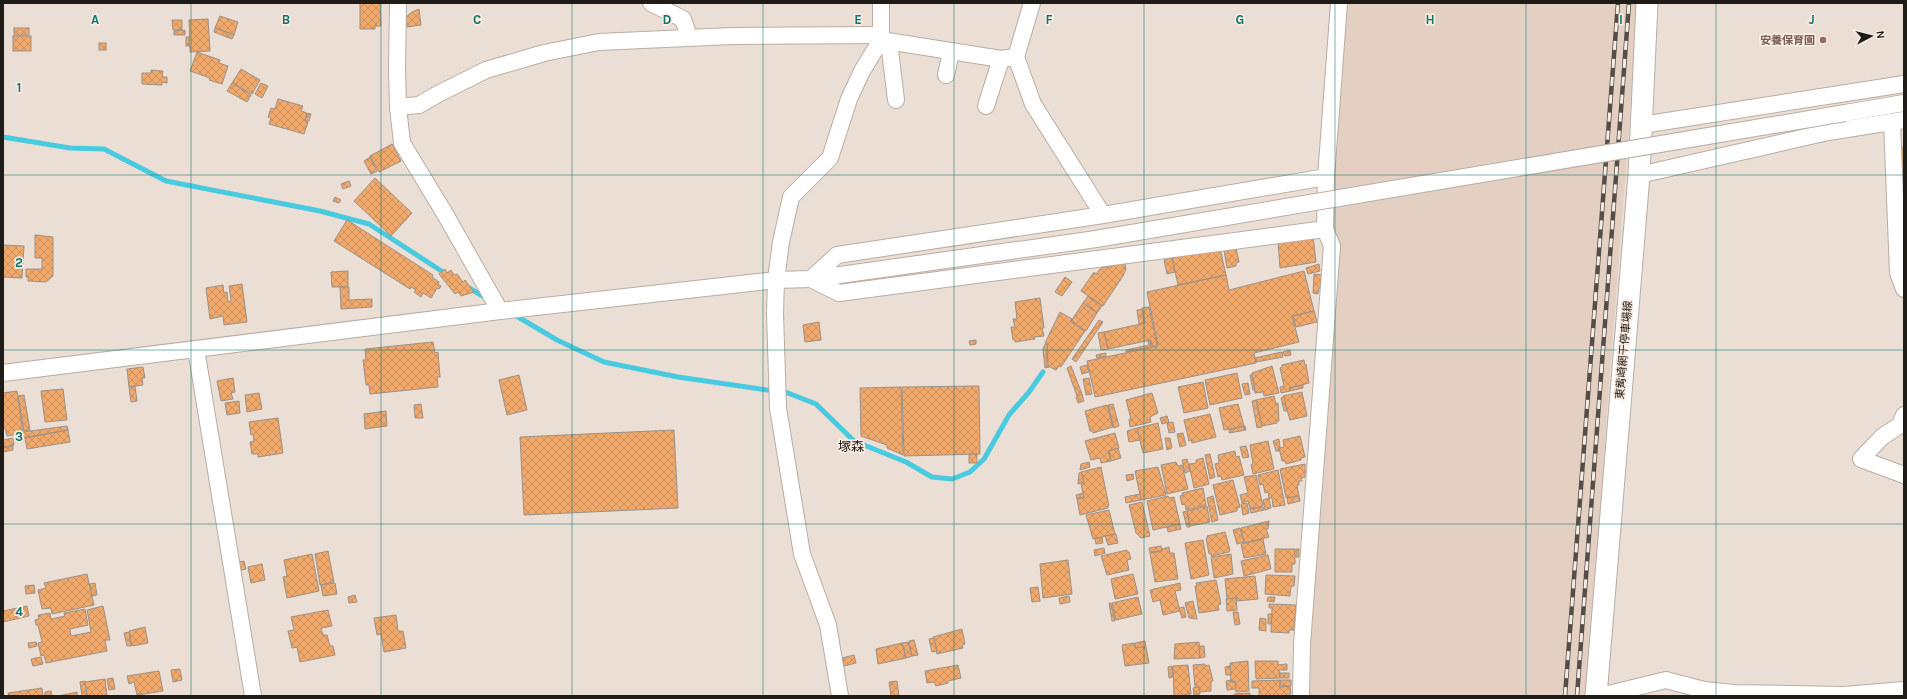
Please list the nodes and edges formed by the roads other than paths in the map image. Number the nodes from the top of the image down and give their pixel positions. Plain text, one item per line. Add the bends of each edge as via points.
1 (398, 3) edge
2 (651, 3) edge
3 (881, 3) edge
4 (1032, 3) edge
5 (1339, 3) edge
6 (1646, 3) edge
7 (689, 37) junction
8 (884, 39) junction
9 (952, 52) junction
10 (1008, 58) junction
11 (946, 75) dead end
12 (1904, 84) edge
13 (896, 100) dead end
14 (1904, 103) edge
15 (986, 106) dead end
16 (398, 107) junction
17 (1898, 121) edge
18 (1642, 125) junction
19 (1639, 175) junction
20 (1326, 177) junction
21 (1103, 215) junction
22 (1324, 229) junction
23 (811, 279) junction
24 (776, 280) junction
25 (1904, 289) edge
26 (500, 311) junction
27 (196, 349) junction
28 (3, 373) edge
29 (1904, 415) edge
30 (1904, 475) edge
31 (1904, 690) edge
32 (253, 696) edge
33 (840, 696) edge
34 (1301, 696) edge
35 (1596, 696) edge
36 (1600, 696) edge

1 - 16 street
2 - 7 street via 683,19
3 - 8 street
4 - 10 street
5 - 20 street
6 - 18 main road, 東觜崎網干停車場線
7 - 8 street
7 - 16 street via 599,42 544,53 486,70 419,105
8 - 9 street
8 - 13 street
8 - 24 street via 862,71 849,99 830,158 791,197
9 - 10 street
9 - 11 street
10 - 15 street
10 - 21 street via 1033,104
12 - 18 street
14 - 23 street, bridge via 1096,239
16 - 26 street via 402,143
17 - 19 street via 1828,132
17 - 25 street via 1898,273
18 - 19 main road, 東觜崎網干停車場線
19 - 35 main road, 東觜崎網干停車場線
20 - 21 street
20 - 22 street
21 - 23 street via 836,255
22 - 23 street via 839,293
22 - 34 street via 1332,246 1302,644
23 - 24 street
24 - 26 street
24 - 33 street via 778,408 802,554 828,624
26 - 27 street
27 - 28 street
27 - 32 street
29 - 30 street via 1900,425 1882,437 1861,459
31 - 36 street via 1844,695 1734,693 1704,690 1666,680

